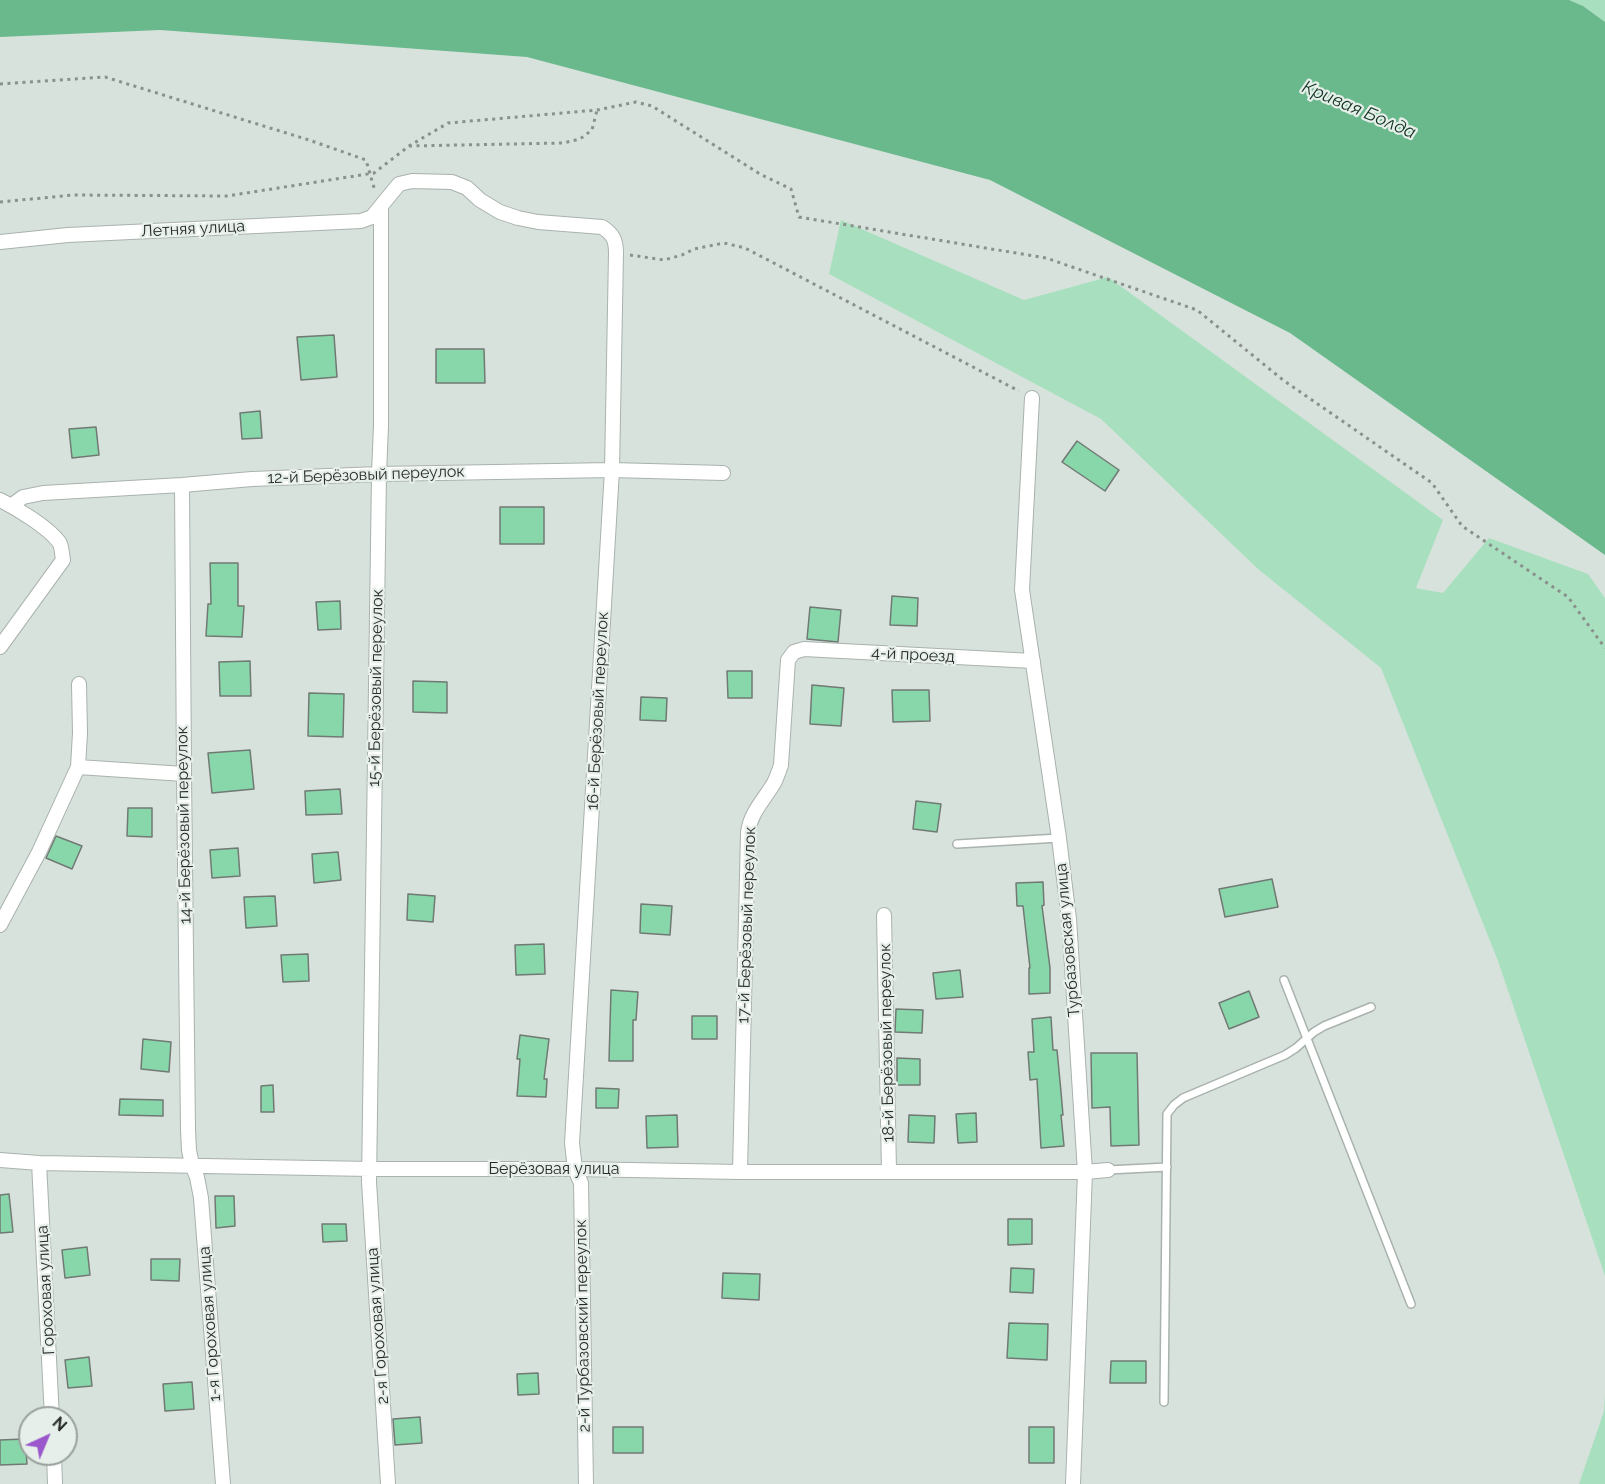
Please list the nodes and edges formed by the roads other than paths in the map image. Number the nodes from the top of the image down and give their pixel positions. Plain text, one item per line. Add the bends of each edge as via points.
1 (381, 207) junction
2 (0, 242) edge
3 (1032, 398) road end
4 (612, 470) junction
5 (723, 473) dead end
6 (379, 474) junction
7 (182, 485) junction
8 (6, 503) edge
9 (0, 647) edge
10 (794, 652) joint
11 (1033, 661) junction
12 (79, 684) dead end
13 (78, 766) junction
14 (184, 774) junction
15 (1059, 838) junction
16 (957, 844) dead end
17 (884, 915) dead end
18 (0, 925) edge
19 (1284, 980) dead end
20 (1371, 1007) dead end
21 (1307, 1040) junction
22 (0, 1160) edge
23 (39, 1163) junction
24 (192, 1165) junction
25 (1167, 1167) junction
26 (370, 1168) junction
27 (575, 1169) junction
28 (1108, 1170) joint
29 (889, 1171) junction
30 (740, 1172) junction
31 (1085, 1172) junction
32 (1411, 1304) dead end
33 (1164, 1402) dead end
34 (51, 1406) edge
35 (54, 1466) edge
36 (55, 1484) edge
37 (223, 1484) edge
38 (388, 1484) edge
39 (586, 1484) edge
40 (1073, 1484) edge

1 - 2 street, Летняя улица via 372,217 361,221 68,235
1 - 4 street, 16-й Берёзовый переулок via 399,184 452,182 500,212 518,218 602,227 609,232 616,253
1 - 6 street, 15-й Берёзовый переулок
3 - 11 street, Турбазовская улица via 1022,590
4 - 5 street, 12-й Берёзовый переулок
4 - 6 street, 12-й Берёзовый переулок
4 - 27 street, 16-й Берёзовый переулок via 572,1143
6 - 7 street, 12-й Берёзовый переулок
6 - 26 street, 15-й Берёзовый переулок
7 - 8 street, 12-й Берёзовый переулок via 43,493
7 - 14 street, 14-й Берёзовый переулок
8 - 9 street via 60,543 63,560
10 - 11 street, 4-й проезд via 804,649
10 - 30 street, 17-й Берёзовый переулок via 788,660 782,765 752,815 748,833
11 - 15 street, Турбазовская улица
12 - 13 street
13 - 14 street
13 - 18 street
14 - 24 street, 14-й Берёзовый переулок via 188,1130
15 - 16 lane
15 - 31 street, Турбазовская улица via 1069,920
17 - 29 street, 18-й Берёзовый переулок
19 - 21 lane
20 - 21 lane via 1324,1026
21 - 25 lane via 1286,1055 1174,1105 1167,1114
21 - 32 lane
22 - 23 street, Берёзовая улица
23 - 24 street, Берёзовая улица
23 - 34 street, Гороховая улица
24 - 26 street, Берёзовая улица
24 - 37 street, 1-я Гороховая улица via 201,1198
25 - 28 lane
25 - 33 lane
26 - 27 street, Берёзовая улица
26 - 38 street, 2-я Гороховая улица
27 - 30 street, Берёзовая улица
27 - 39 street, 2-й Турбазовский переулок via 581,1183
28 - 31 street, Берёзовая улица
29 - 30 street, Берёзовая улица
29 - 31 street, Берёзовая улица
31 - 40 street, Турбазовская улица
35 - 36 street

